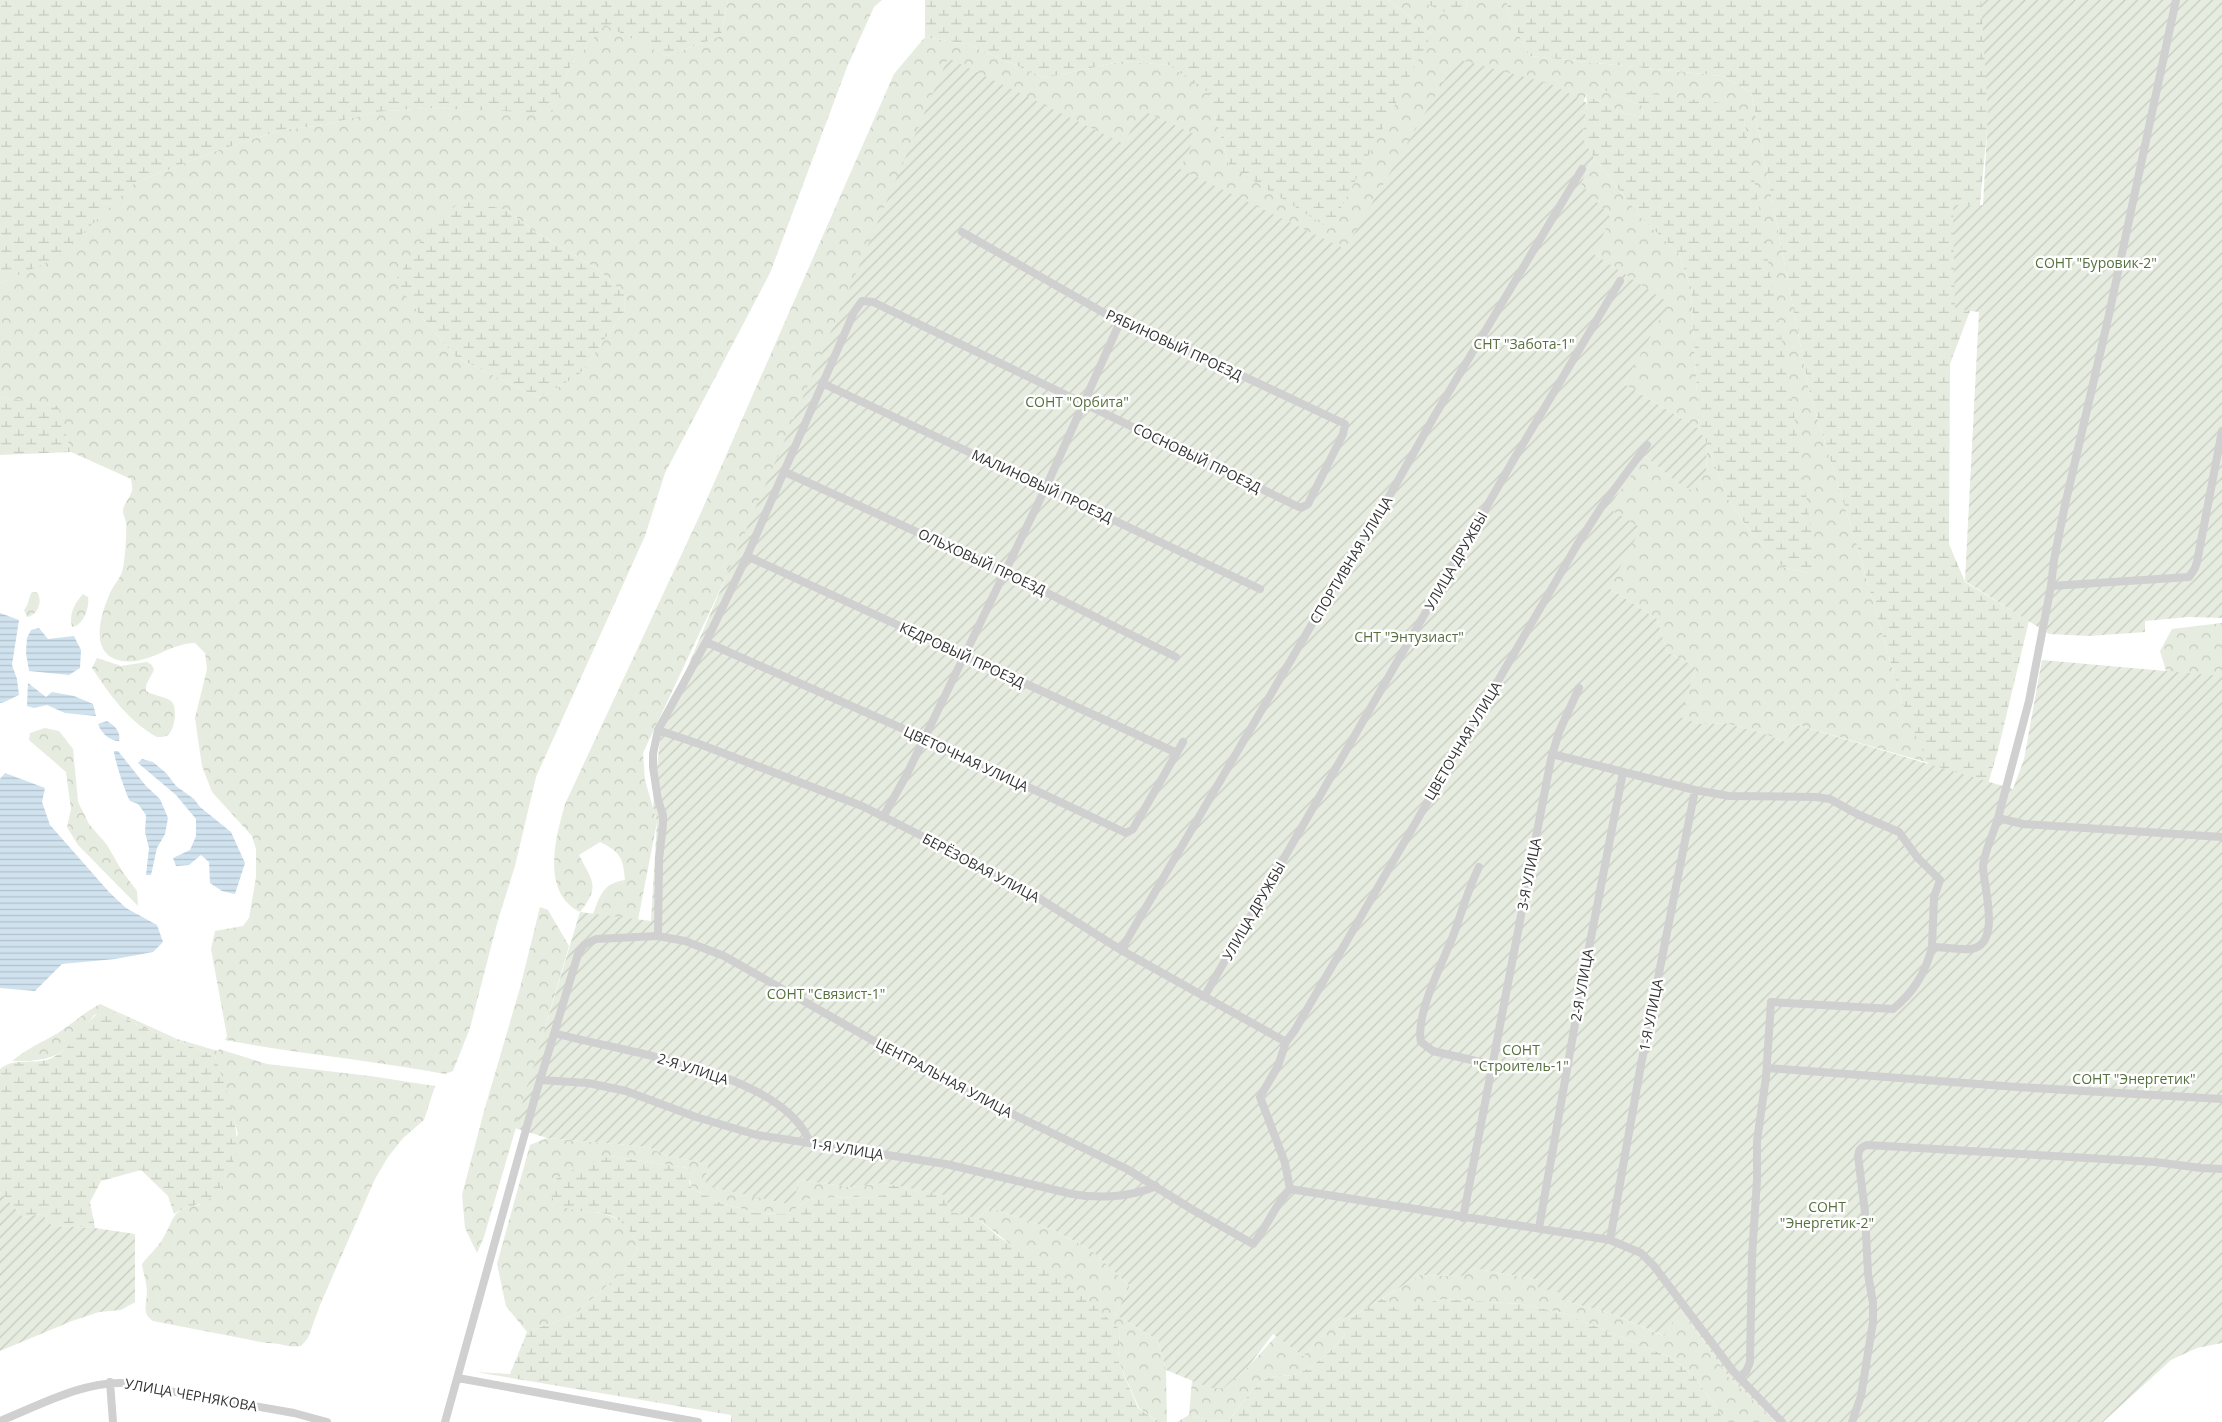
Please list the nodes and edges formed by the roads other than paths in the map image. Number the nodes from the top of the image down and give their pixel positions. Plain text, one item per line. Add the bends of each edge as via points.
1 (2176, 0) edge
2 (1582, 169) dead end
3 (962, 232) dead end
4 (1620, 281) dead end
5 (1120, 322) junction
6 (822, 383) junction
7 (1084, 403) junction
8 (2222, 431) edge
9 (1647, 445) dead end
10 (1324, 471) joint
11 (785, 472) junction
12 (1046, 487) junction
13 (747, 556) junction
14 (1004, 572) junction
15 (2051, 586) junction
16 (1260, 589) dead end
17 (706, 642) junction
18 (963, 656) junction
19 (1176, 657) dead end
20 (1579, 688) dead end
21 (658, 730) junction
22 (924, 738) junction
23 (1184, 742) dead end
24 (1177, 753) junction
25 (1552, 754) junction
26 (1623, 772) junction
27 (1695, 790) junction
28 (883, 817) junction
29 (1998, 818) junction
30 (2222, 838) edge
31 (1479, 867) dead end
32 (658, 936) junction
33 (1932, 947) junction
34 (1122, 950) junction
35 (1204, 997) junction
36 (554, 1033) junction
37 (1286, 1042) junction
38 (1493, 1065) junction
39 (1767, 1068) junction
40 (540, 1080) junction
41 (2222, 1099) edge
42 (810, 1143) junction
43 (2222, 1169) edge
44 (1156, 1186) junction
45 (1290, 1190) junction
46 (1463, 1218) junction
47 (1539, 1228) junction
48 (1610, 1240) junction
49 (458, 1378) junction
50 (1739, 1378) junction
51 (110, 1382) junction
52 (0, 1421) edge
53 (113, 1422) edge
54 (327, 1422) edge
55 (445, 1422) edge
56 (698, 1422) edge
57 (1782, 1422) edge
58 (1852, 1422) edge

1 - 15 street via 2069,487
2 - 34 street, СПОРТИВНАЯ УЛИЦА
3 - 5 street, РЯБИНОВЫЙ ПРОЕЗД
4 - 35 street, УЛИЦА ДРУЖБЫ
5 - 7 street
5 - 10 street, РЯБИНОВЫЙ ПРОЕЗД via 1147,331 1345,424
6 - 7 street, СОСНОВЫЙ ПРОЕЗД via 854,312 862,302 873,302
6 - 11 street
6 - 12 street, МАЛИНОВЫЙ ПРОЕЗД
7 - 10 street, СОСНОВЫЙ ПРОЕЗД via 1301,508 1308,504
7 - 12 street
8 - 15 street via 2196,568 2189,577
9 - 37 street, ЦВЕТОЧНАЯ УЛИЦА via 1577,545
11 - 13 street
11 - 14 street, ОЛЬХОВЫЙ ПРОЕЗД
12 - 14 street
12 - 16 street, МАЛИНОВЫЙ ПРОЕЗД
13 - 17 street
13 - 18 street, КЕДРОВЫЙ ПРОЕЗД
14 - 18 street
14 - 19 street, ОЛЬХОВЫЙ ПРОЕЗД
15 - 29 street via 2030,701
17 - 21 street
17 - 22 street, ЦВЕТОЧНАЯ УЛИЦА
18 - 22 street
18 - 24 street, КЕДРОВЫЙ ПРОЕЗД
20 - 25 street, 3-Я УЛИЦА
21 - 28 street, БЕРЁЗОВАЯ УЛИЦА via 801,782
21 - 32 street via 653,767 663,820
22 - 24 street, ЦВЕТОЧНАЯ УЛИЦА via 1126,833 1133,829
22 - 28 street
23 - 24 street, ЦВЕТОЧНАЯ УЛИЦА
25 - 26 street
25 - 38 street, 3-Я УЛИЦА
26 - 27 street
26 - 47 street, 2-Я УЛИЦА
27 - 33 street via 1744,797 1830,799 1900,832 1917,857 1940,880 1934,897
27 - 48 street, 1-Я УЛИЦА
28 - 34 street, БЕРЁЗОВАЯ УЛИЦА via 974,862
29 - 30 street via 2023,824
29 - 33 street via 1984,858 1989,907 1984,940 1970,949
31 - 38 street via 1436,976 1420,1037 1421,1042 1433,1051
32 - 36 street, ЦЕНТРАЛЬНАЯ УЛИЦА via 596,939 584,945 578,954
32 - 44 street, ЦЕНТРАЛЬНАЯ УЛИЦА via 685,941 724,956 950,1084 1099,1154
33 - 39 street via 1914,988 1893,1009 1771,1002
34 - 35 street, БЕРЁЗОВАЯ УЛИЦА
35 - 37 street, БЕРЁЗОВАЯ УЛИЦА
36 - 40 street, ЦЕНТРАЛЬНАЯ УЛИЦА
36 - 42 street, 2-Я УЛИЦА via 665,1059 754,1091 784,1108 800,1124
37 - 45 street, ЦВЕТОЧНАЯ УЛИЦА via 1278,1066 1260,1097 1285,1164
38 - 46 street, 3-Я УЛИЦА
39 - 41 street
39 - 50 street via 1757,1142 1750,1362
40 - 42 street, 1-Я УЛИЦА via 588,1083 626,1091 730,1128
40 - 49 street, ЦЕНТРАЛЬНАЯ УЛИЦА
42 - 44 street, 1-Я УЛИЦА via 946,1164 1082,1196 1135,1194
43 - 58 street via 2155,1162 1862,1147 1858,1156 1866,1212 1873,1322 1861,1396
44 - 45 street, ЦЕНТРАЛЬНАЯ УЛИЦА via 1253,1244
45 - 46 street
46 - 47 street
47 - 48 street
48 - 50 street via 1641,1253 1654,1266
49 - 55 street, ЦЕНТРАЛЬНАЯ УЛИЦА
49 - 56 street
50 - 57 street
51 - 52 street, УЛИЦА ЧЕРНЯКОВА via 90,1386
51 - 53 street
51 - 54 street, УЛИЦА ЧЕРНЯКОВА via 294,1413

